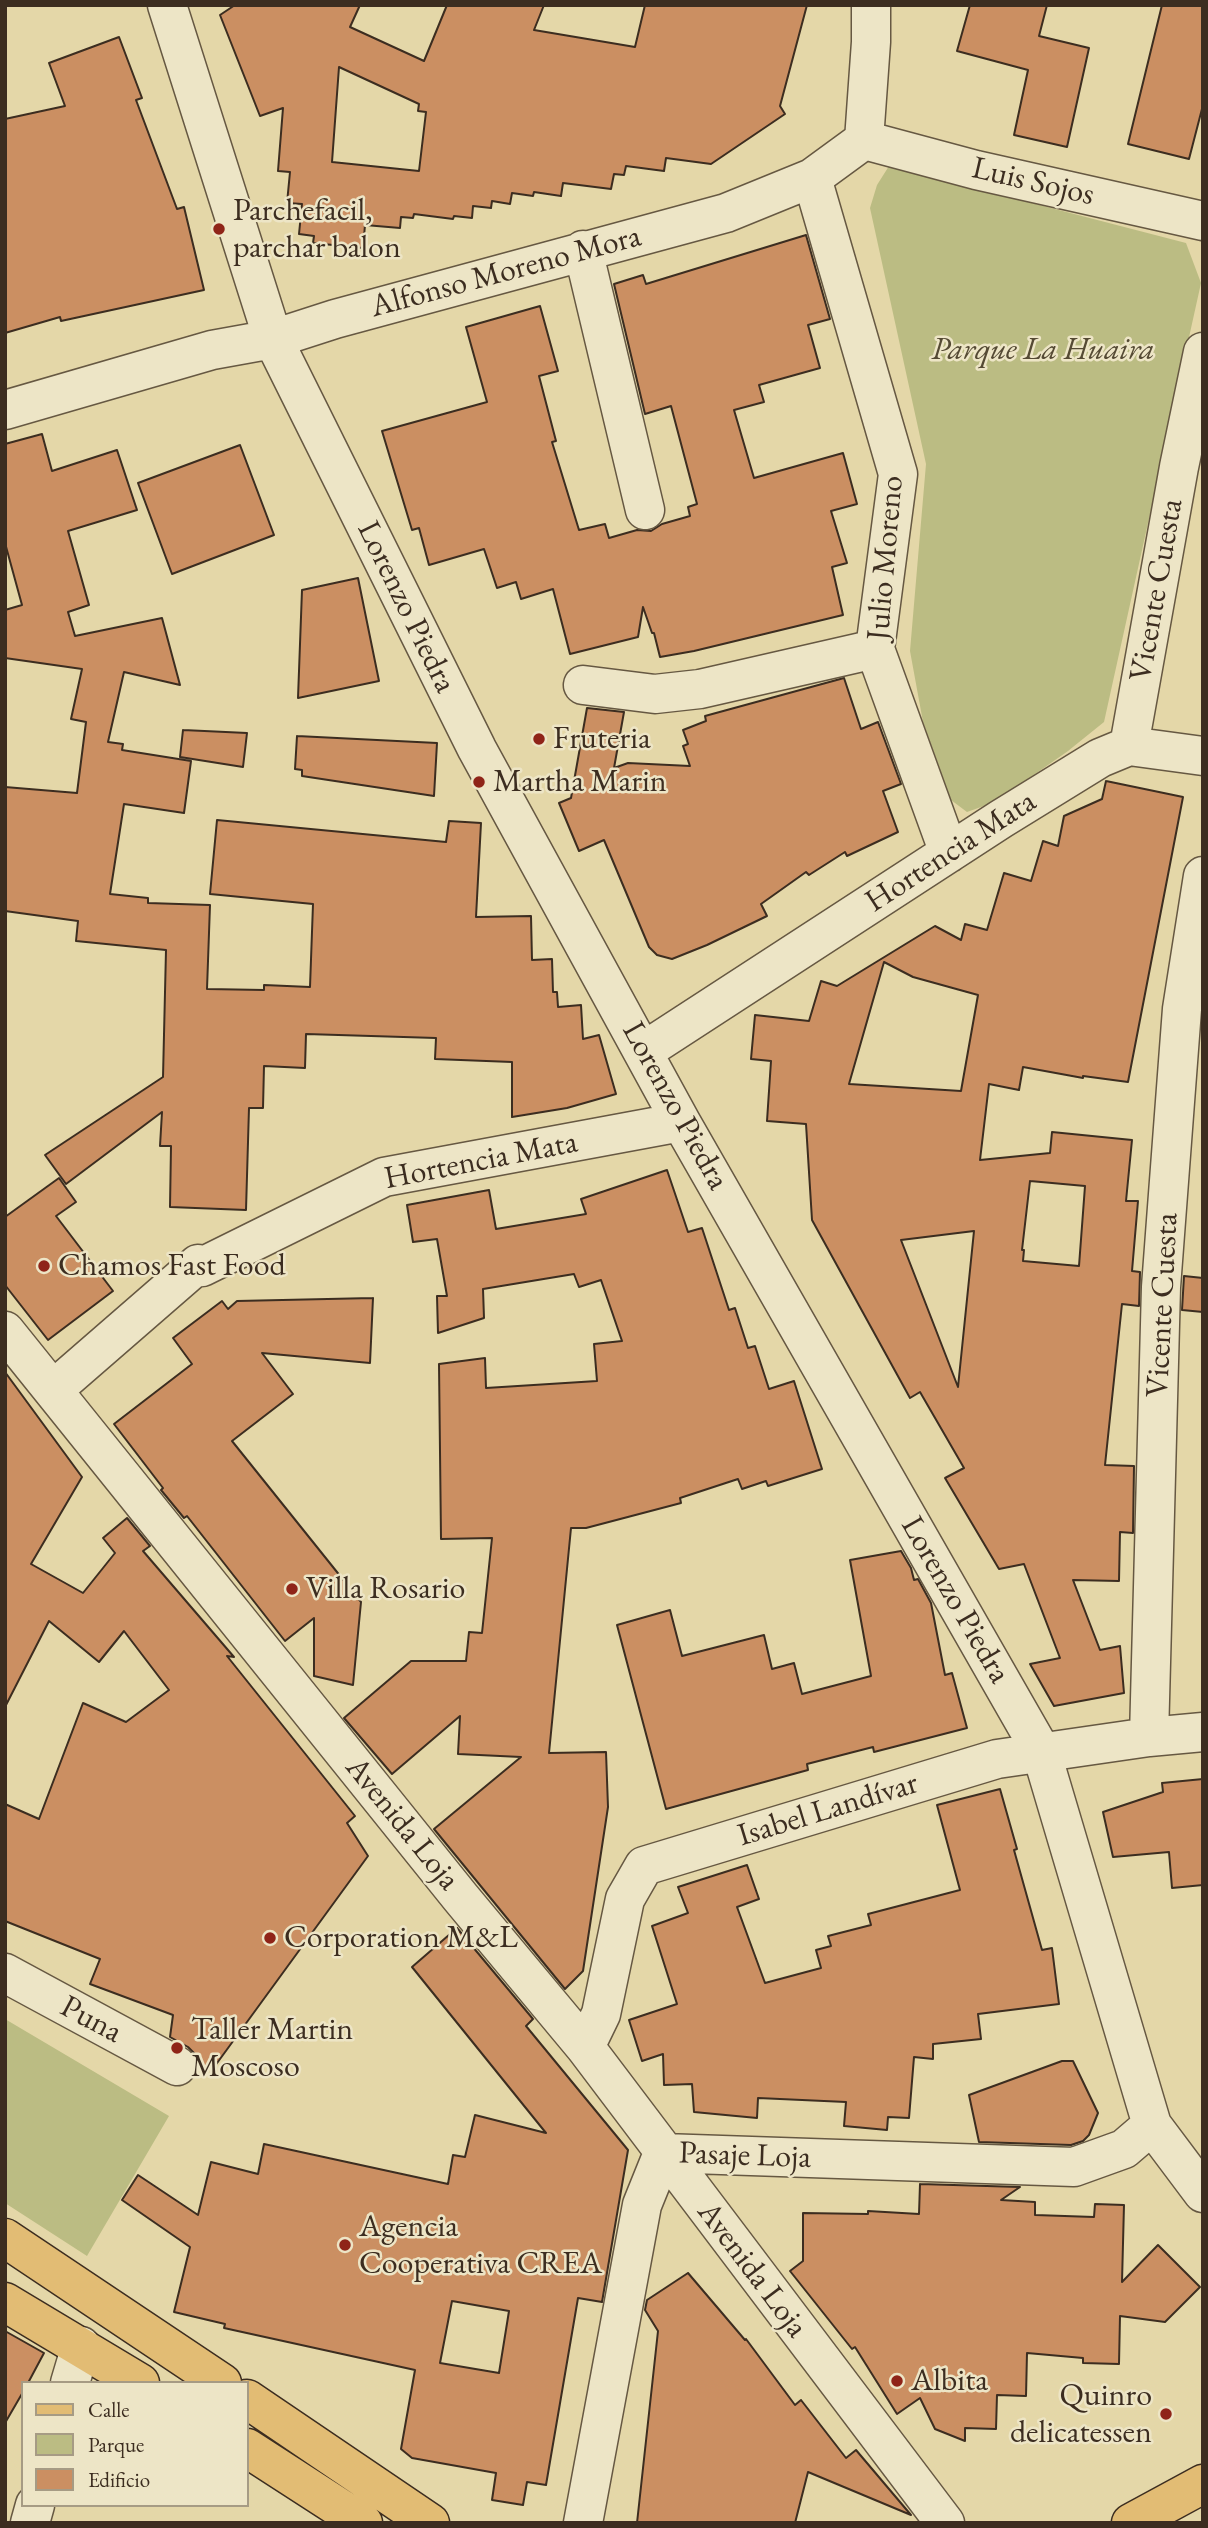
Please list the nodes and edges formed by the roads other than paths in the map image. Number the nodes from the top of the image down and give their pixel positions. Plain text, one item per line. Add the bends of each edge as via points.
1 (167, 5) edge
2 (871, 5) edge
3 (864, 140) junction
4 (812, 178) junction
5 (1203, 221) edge
6 (583, 250) junction
7 (273, 339) junction
8 (1203, 352) edge
9 (5, 410) edge
10 (1191, 468) edge
11 (645, 510) dead end
12 (876, 649) junction
13 (583, 685) dead end
14 (1129, 746) junction
15 (1203, 756) edge
16 (949, 853) junction
17 (1203, 876) edge
18 (1193, 1010) edge
19 (644, 1051) junction
20 (681, 1122) junction
21 (5, 1331) edge
22 (53, 1391) junction
23 (1203, 1732) edge
24 (1149, 1737) junction
25 (1041, 1751) junction
26 (5, 1973) edge
27 (585, 2047) junction
28 (177, 2066) dead end
29 (1152, 2125) junction
30 (663, 2153) junction
31 (1203, 2193) edge
32 (5, 2238) edge
33 (5, 2302) edge
34 (81, 2346) junction
35 (71, 2381) edge
36 (137, 2381) edge
37 (219, 2381) edge
38 (248, 2400) edge
39 (292, 2429) junction
40 (259, 2456) edge
41 (1203, 2484) edge
42 (363, 2523) edge
43 (430, 2523) edge
44 (583, 2523) edge
45 (945, 2523) edge
46 (1131, 2523) edge

1 - 7 street, Lorenzo Piedra
2 - 3 street
3 - 4 street, Alfonso Moreno Mora
3 - 5 street, Luis Sojos
4 - 6 street, Alfonso Moreno Mora via 726,214
4 - 12 street, Julio Moreno via 898,474
6 - 7 street, Alfonso Moreno Mora
6 - 11 street
7 - 9 street, Alfonso Moreno Mora via 212,350
7 - 19 street, Lorenzo Piedra via 477,749
8 - 10 street, Vicente Cuesta
10 - 14 street, Vicente Cuesta
12 - 13 street via 700,689 656,694
12 - 16 street, Julio Moreno
14 - 15 street
14 - 16 street, Hortencia Mata via 1091,764
16 - 19 street, Hortencia Mata
17 - 18 street, Vicente Cuesta
18 - 24 street, Vicente Cuesta via 1161,1287
19 - 20 street, Lorenzo Piedra
20 - 22 street, Hortencia Mata via 384,1177 202,1267 198,1264
20 - 25 street, Lorenzo Piedra
21 - 22 street, Avenida Loja
22 - 27 street, Avenida Loja
23 - 24 street, Isabel Landívar
24 - 25 street, Isabel Landívar
25 - 27 street, Isabel Landívar via 997,1759 644,1866 625,1899 601,2014
25 - 29 street, Lorenzo Piedra
26 - 28 street, Puna
27 - 30 street, Avenida Loja
29 - 30 street, Pasaje Loja via 1124,2149 1074,2167
29 - 31 street, Lorenzo Piedra
30 - 44 street, Pasaje Loja via 642,2205
30 - 45 street, Avenida Loja
32 - 37 main road
33 - 34 main road
34 - 35 street
34 - 36 main road
38 - 39 main road
39 - 40 main road
39 - 43 main road
40 - 42 main road
41 - 46 main road

